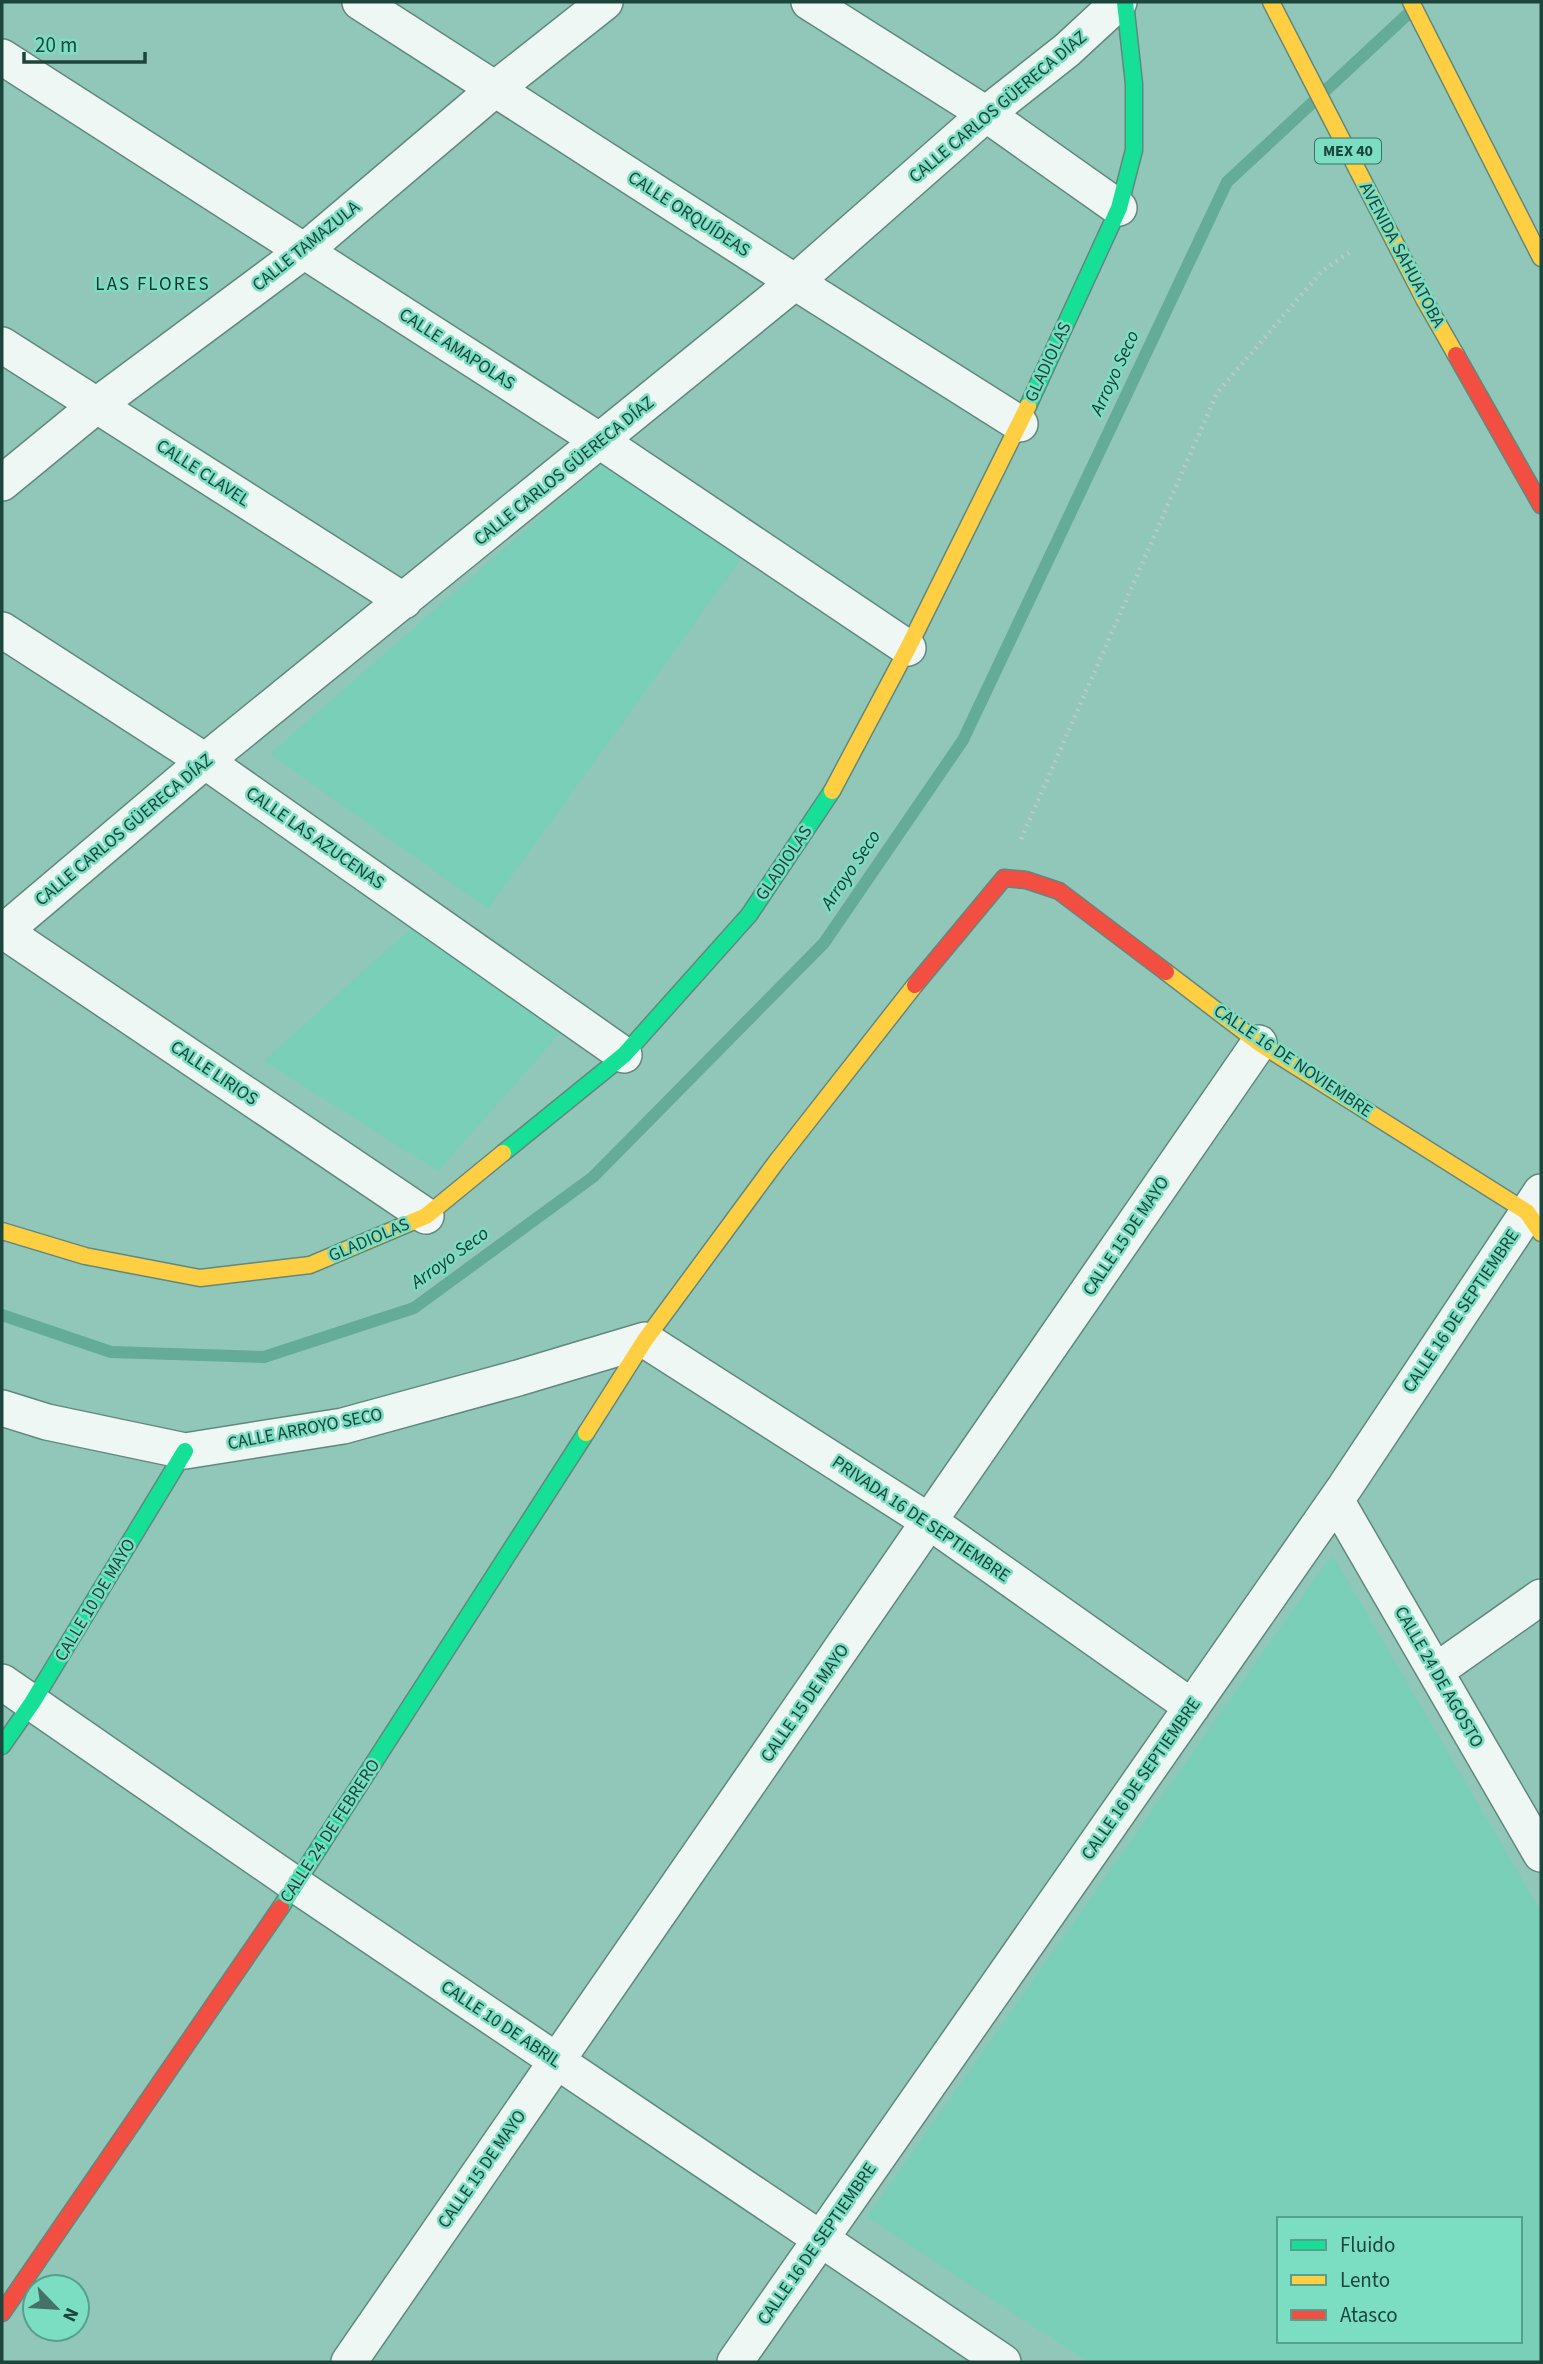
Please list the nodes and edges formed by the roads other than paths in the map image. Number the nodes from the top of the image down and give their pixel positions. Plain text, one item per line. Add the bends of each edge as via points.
1 (360, 2) edge
2 (605, 2) edge
3 (809, 2) edge
4 (1119, 2) edge
5 (1125, 2) edge
6 (1271, 2) edge
7 (1411, 2) edge
8 (2, 57) edge
9 (495, 89) junction
10 (986, 114) junction
11 (1119, 208) junction
12 (304, 251) junction
13 (1541, 258) edge
14 (795, 282) junction
15 (2, 345) edge
16 (97, 405) junction
17 (1020, 424) junction
18 (600, 442) junction
19 (2, 483) edge
20 (1541, 505) edge
21 (404, 601) junction
22 (2, 630) edge
23 (908, 648) junction
24 (205, 761) junction
25 (2, 932) edge
26 (1259, 1042) junction
27 (624, 1055) junction
28 (1536, 1212) edge
29 (426, 1216) junction
30 (2, 1231) edge
31 (645, 1340) junction
32 (2, 1408) edge
33 (186, 1451) junction
34 (1336, 1500) junction
35 (930, 1522) junction
36 (1541, 1597) edge
37 (1436, 1671) junction
38 (2, 1682) edge
39 (32, 1703) junction
40 (1192, 1707) junction
41 (2, 1746) edge
42 (1541, 1854) edge
43 (296, 1885) junction
44 (557, 2062) junction
45 (820, 2239) junction
46 (2, 2313) edge
47 (349, 2362) edge
48 (735, 2362) edge
49 (1003, 2362) edge

1 - 9 street, CALLE ORQUÍDEAS
2 - 9 street, CALLE TAMAZULA
3 - 10 street
4 - 10 street, CALLE CARLOS GÜERECA DÍAZ
5 - 11 street, GLADIOLAS via 1134,84 1134,150
6 - 20 street, AVENIDA SAHUATOBA / MEX 40 via 1424,299
7 - 13 street
8 - 12 street, CALLE AMAPOLAS
9 - 12 street, CALLE TAMAZULA
9 - 14 street, CALLE ORQUÍDEAS
10 - 11 street
10 - 14 street, CALLE CARLOS GÜERECA DÍAZ
11 - 17 street, GLADIOLAS
12 - 16 street, CALLE TAMAZULA
12 - 18 street, CALLE AMAPOLAS
14 - 17 street, CALLE ORQUÍDEAS
14 - 18 street, CALLE CARLOS GÜERECA DÍAZ
15 - 16 street, CALLE CLAVEL
16 - 19 street, CALLE TAMAZULA
16 - 21 street, CALLE CLAVEL
17 - 23 street, GLADIOLAS
18 - 21 street, CALLE CARLOS GÜERECA DÍAZ
18 - 23 street, CALLE AMAPOLAS
21 - 24 street, CALLE CARLOS GÜERECA DÍAZ
22 - 24 street, CALLE LAS AZUCENAS
23 - 27 street, GLADIOLAS via 827,799 749,915
24 - 25 street, CALLE CARLOS GÜERECA DÍAZ
24 - 27 street, CALLE LAS AZUCENAS
25 - 29 street, CALLE LIRIOS
26 - 28 street, CALLE 16 DE NOVIEMBRE
26 - 31 street, CALLE 16 DE NOVIEMBRE via 1059,891 1004,878 887,1018
26 - 35 street, CALLE 15 DE MAYO
27 - 29 street, GLADIOLAS
28 - 34 street, CALLE 16 DE SEPTIEMBRE
29 - 30 street, GLADIOLAS via 310,1265 200,1278 85,1256
31 - 33 street, CALLE ARROYO SECO via 343,1426
31 - 35 street, PRIVADA 16 DE SEPTIEMBRE
31 - 43 street, CALLE 24 DE FEBRERO
32 - 33 street, CALLE ARROYO SECO
33 - 39 street, CALLE 10 DE MAYO
34 - 37 street, CALLE 24 DE AGOSTO
34 - 40 street, CALLE 16 DE SEPTIEMBRE
35 - 40 street, PRIVADA 16 DE SEPTIEMBRE
35 - 44 street, CALLE 15 DE MAYO
36 - 37 street
37 - 42 street, CALLE 24 DE AGOSTO
38 - 39 street, CALLE 10 DE ABRIL
39 - 41 street, CALLE 10 DE MAYO
39 - 43 street, CALLE 10 DE ABRIL
40 - 45 street, CALLE 16 DE SEPTIEMBRE
43 - 44 street, CALLE 10 DE ABRIL
43 - 46 street, CALLE 24 DE FEBRERO
44 - 45 street, CALLE 10 DE ABRIL
44 - 47 street, CALLE 15 DE MAYO
45 - 48 street, CALLE 16 DE SEPTIEMBRE
45 - 49 street, CALLE 10 DE ABRIL

